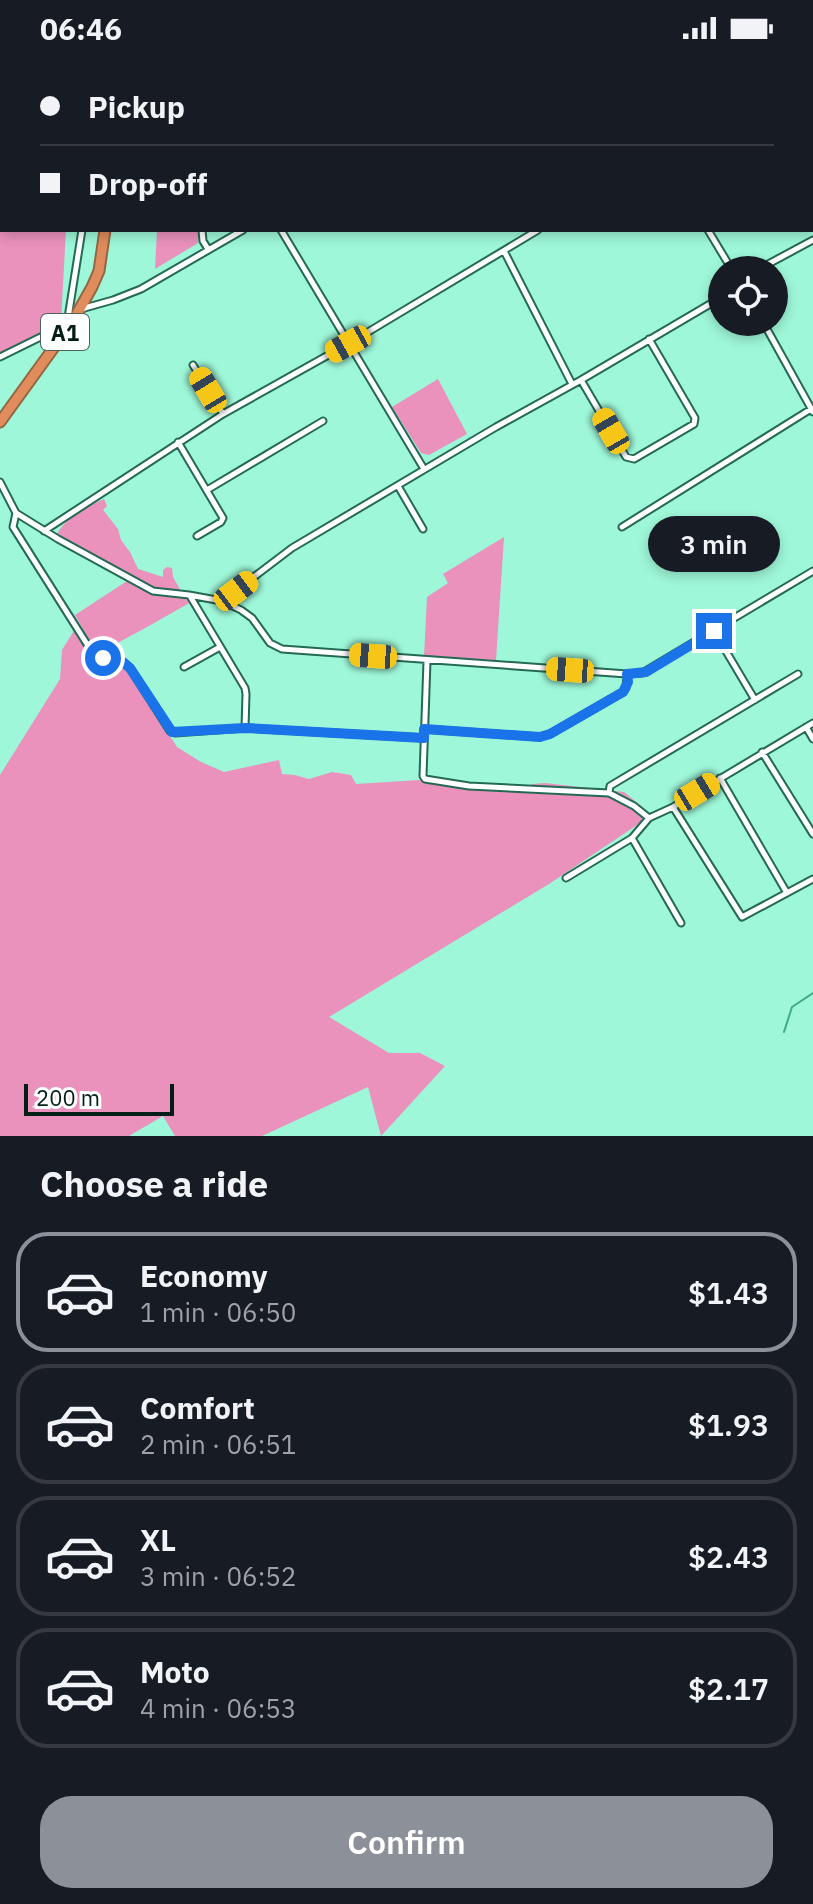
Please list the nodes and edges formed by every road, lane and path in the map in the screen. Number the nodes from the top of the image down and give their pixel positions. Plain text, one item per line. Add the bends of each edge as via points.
1 (82, 232) edge
2 (105, 232) edge
3 (202, 232) edge
4 (239, 232) edge
5 (282, 232) edge
6 (535, 232) edge
7 (709, 232) edge
8 (813, 240) edge
9 (208, 249) junction
10 (504, 251) junction
11 (724, 256) edge
12 (783, 256) edge
13 (708, 305) edge
14 (80, 309) junction
15 (70, 322) junction
16 (771, 336) edge
17 (649, 339) junction
18 (348, 344) junction
19 (0, 357) edge
20 (193, 365) dead end
21 (581, 380) junction
22 (572, 384) junction
23 (812, 410) edge
24 (223, 414) junction
25 (323, 421) dead end
26 (0, 422) edge
27 (178, 442) junction
28 (424, 470) junction
29 (0, 482) edge
30 (398, 486) junction
31 (207, 490) junction
32 (16, 513) junction
33 (622, 527) dead end
34 (423, 529) dead end
35 (44, 531) junction
36 (197, 536) dead end
37 (813, 571) edge
38 (189, 595) junction
39 (222, 601) junction
40 (714, 631) junction
41 (220, 647) junction
42 (427, 661) junction
43 (184, 667) dead end
44 (627, 674) junction
45 (798, 674) dead end
46 (755, 700) junction
47 (813, 723) edge
48 (806, 727) junction
49 (245, 728) junction
50 (424, 729) junction
51 (424, 738) junction
52 (813, 739) edge
53 (762, 752) junction
54 (720, 778) junction
55 (609, 793) junction
56 (673, 807) junction
57 (649, 818) junction
58 (813, 834) edge
59 (632, 838) junction
60 (566, 878) dead end
61 (813, 879) edge
62 (787, 893) junction
63 (681, 923) dead end

1 - 15 street
2 - 14 highway, A1 via 99,271
3 - 9 street
4 - 9 street
5 - 18 street
6 - 10 street
7 - 11 street
8 - 12 street
9 - 14 street via 141,289
10 - 18 street
10 - 22 street
13 - 17 street
14 - 15 highway, A1
15 - 19 street
15 - 26 highway, A1
16 - 23 street
17 - 21 street
17 - 21 street via 694,424 630,459
18 - 24 street
18 - 28 street
20 - 24 street
21 - 22 street
22 - 28 street
23 - 33 street
24 - 27 street
25 - 31 street
27 - 31 street
27 - 35 street
28 - 30 street
29 - 32 street
30 - 34 street
30 - 39 street via 292,548
31 - 36 street via 223,518
32 - 35 street
32 - 49 street via 13,527 92,652 130,668 170,731
35 - 38 street via 147,589
37 - 40 street
38 - 39 street
38 - 41 street
39 - 42 street via 247,613 270,643 282,649
40 - 44 street via 646,672
40 - 46 street
41 - 43 street
41 - 49 street via 246,692
42 - 44 street
42 - 50 street
44 - 50 street via 623,692 540,737
45 - 46 street
46 - 55 street via 610,786
47 - 48 street
48 - 52 street
48 - 53 street
49 - 51 street
50 - 51 street
51 - 55 street via 425,779
53 - 54 street
53 - 58 street
54 - 56 street
54 - 62 street
55 - 57 street
56 - 57 street
56 - 62 street via 740,916
57 - 59 street
59 - 60 street
59 - 63 street
61 - 62 street

